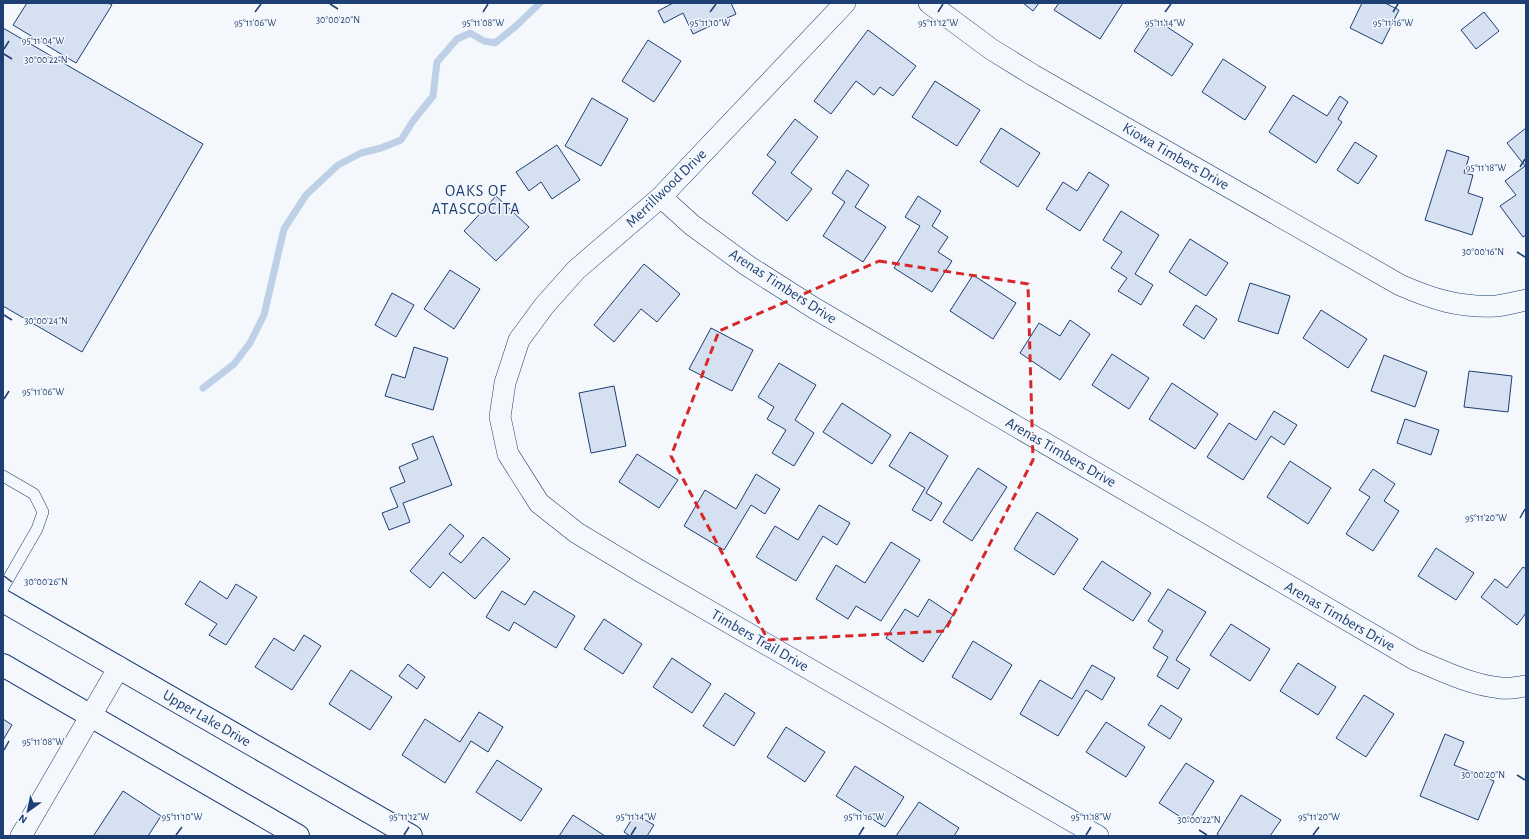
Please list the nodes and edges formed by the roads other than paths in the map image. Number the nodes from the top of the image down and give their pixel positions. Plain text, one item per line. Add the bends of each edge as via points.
1 (845, 3) edge
2 (929, 3) edge
3 (661, 197) junction
4 (1526, 300) edge
5 (505, 383) joint
6 (3, 476) edge
7 (3, 588) edge
8 (3, 601) edge
9 (3, 665) edge
10 (119, 667) junction
11 (1526, 686) edge
12 (91, 716) junction
13 (398, 833) edge
14 (21, 836) edge
15 (298, 836) edge
16 (1098, 836) edge

1 - 3 street, Merrillwood Drive
2 - 4 street, Kiowa Timbers Drive via 991,49 1400,285 1430,298 1461,305 1496,306
3 - 5 street, Merrillwood Drive via 576,270 544,306 519,340
3 - 11 street, Arenas Timbers Drive via 692,225 748,266 814,308 1414,659 1449,674 1502,689
5 - 16 street, Timbers Trail Drive via 500,417 508,454 539,503 577,533
6 - 7 lane via 34,494 43,512 37,530
8 - 10 street, Upper Lake Drive
9 - 12 street
10 - 12 street
10 - 13 street, Upper Lake Drive
12 - 14 street
12 - 15 street

